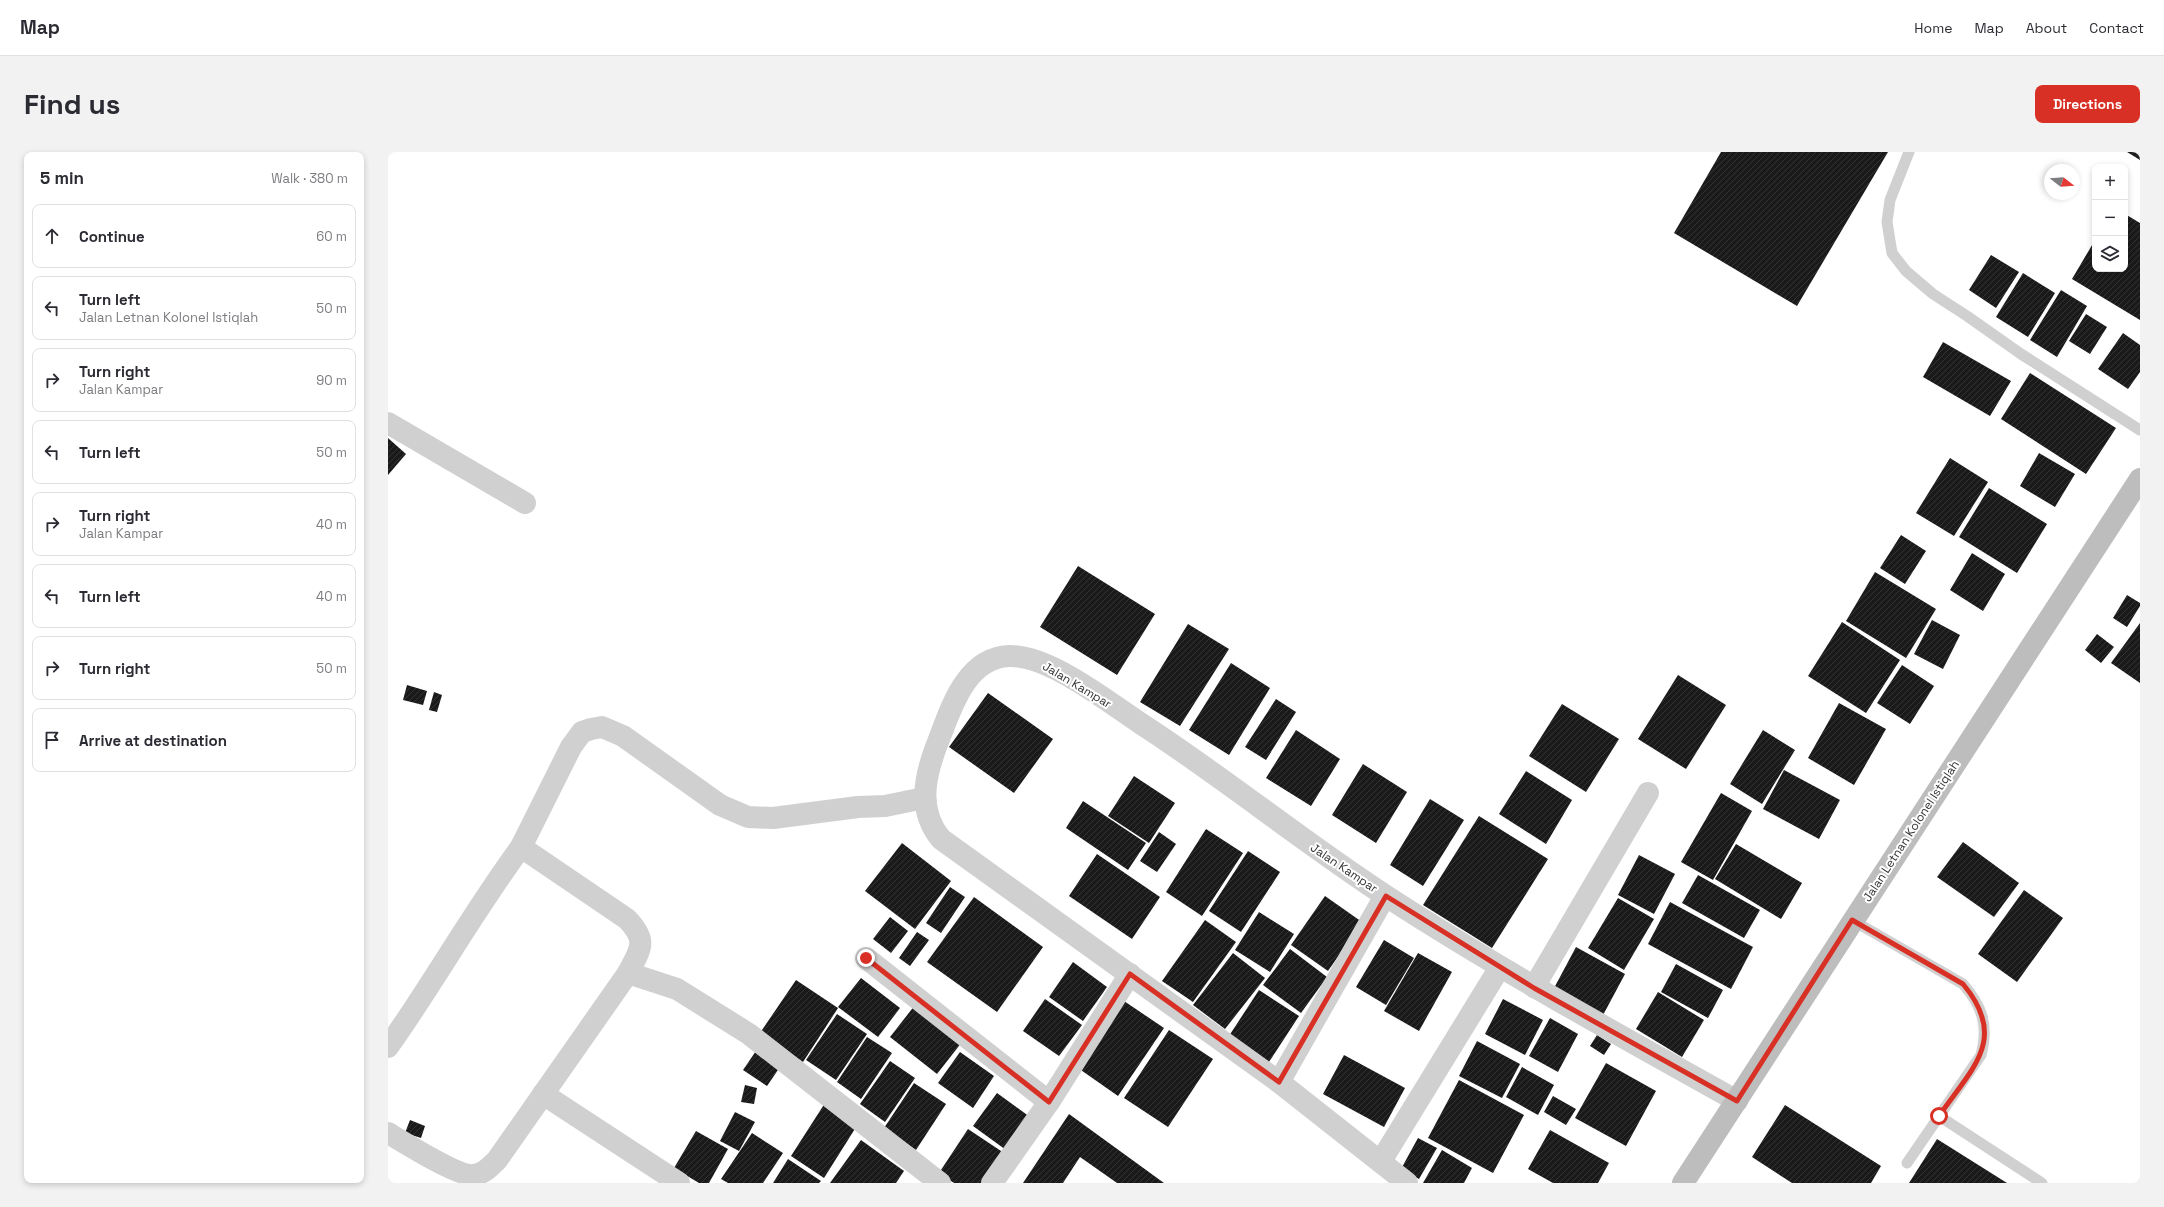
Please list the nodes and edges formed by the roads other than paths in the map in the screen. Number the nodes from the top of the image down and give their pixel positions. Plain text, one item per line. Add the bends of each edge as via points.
1 (1909, 152) edge
2 (388, 423) edge
3 (2140, 430) edge
4 (2140, 479) edge
5 (525, 503) dead end
6 (1648, 793) dead end
7 (924, 798) junction
8 (521, 847) junction
9 (1386, 896) junction
10 (1852, 920) junction
11 (866, 958) dead end
12 (1500, 967) junction
13 (628, 973) junction
14 (1130, 974) junction
15 (1534, 988) junction
16 (388, 1047) edge
17 (1279, 1082) junction
18 (543, 1094) junction
19 (1737, 1101) junction
20 (1049, 1102) junction
21 (1939, 1116) junction
22 (388, 1133) edge
23 (1381, 1161) junction
24 (1907, 1163) dead end
25 (483, 1178) edge
26 (679, 1183) edge
27 (940, 1183) edge
28 (992, 1183) edge
29 (1407, 1183) edge
30 (1683, 1183) edge
31 (2042, 1183) edge

1 - 3 lane via 1890,200 1887,222 1892,253 1906,271 1933,294 2021,354
2 - 5 street
4 - 10 street, Jalan Letnan Kolonel Istiqlah
6 - 15 street
7 - 8 street via 885,806 774,818 748,818 720,805 623,736 602,728 591,729 582,732 571,747
7 - 9 street, Jalan Kampar via 929,768 959,691 968,677 978,667 994,660 1008,656 1030,659 1073,679 1173,745 1290,831
7 - 14 street, Jalan Kampar via 932,827 941,839
8 - 13 street via 627,918 638,930 641,942
8 - 16 street via 482,902 419,1003
9 - 12 street, Jalan Kampar
9 - 17 street
10 - 19 street, Jalan Letnan Kolonel Istiqlah
10 - 21 lane via 1963,984 1982,1011 1984,1042 1981,1055
11 - 20 street
12 - 15 street, Jalan Kampar
12 - 23 street
13 - 18 street
13 - 27 street via 677,989 749,1034
14 - 17 street, Jalan Kampar
14 - 20 street
15 - 19 street, Jalan Kampar
17 - 23 street, Jalan Kampar
18 - 25 street
18 - 26 street
19 - 30 street, Jalan Letnan Kolonel Istiqlah
20 - 28 street
21 - 24 lane
21 - 31 lane
22 - 25 street via 466,1175
23 - 29 street, Jalan Kampar

